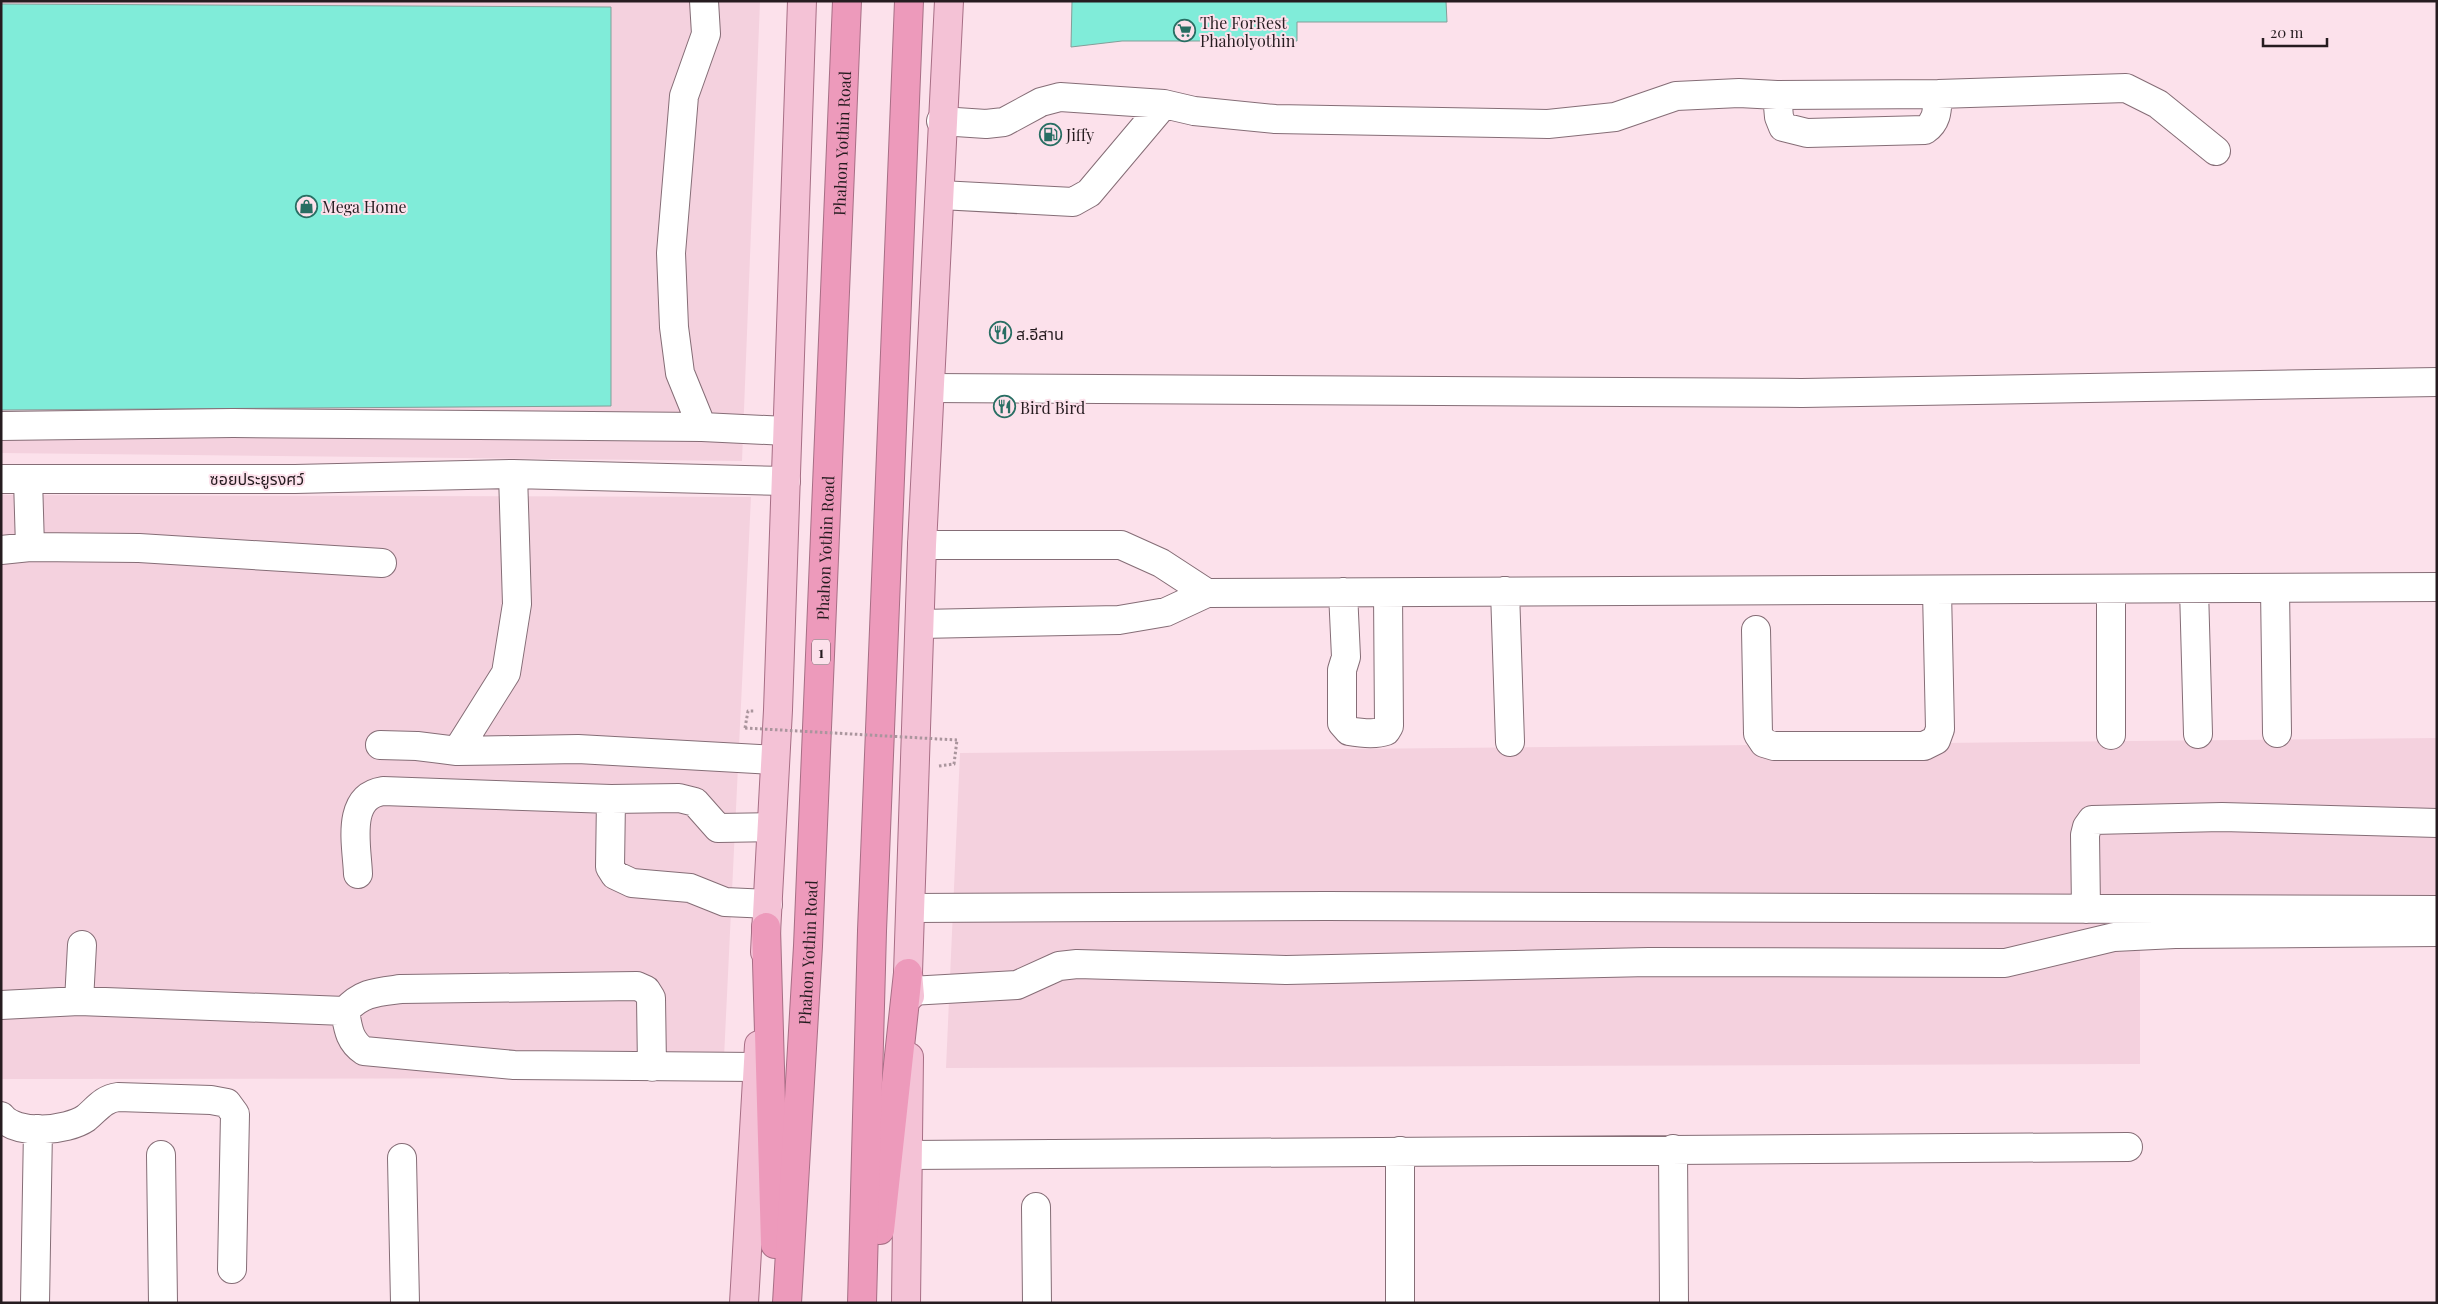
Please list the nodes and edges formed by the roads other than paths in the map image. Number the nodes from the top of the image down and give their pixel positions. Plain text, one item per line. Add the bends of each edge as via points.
1 (704, 1) edge
2 (802, 1) edge
3 (847, 1) edge
4 (909, 1) edge
5 (948, 1) edge
6 (1938, 94) junction
7 (1777, 95) junction
8 (1164, 104) junction
9 (941, 121) junction
10 (2216, 151) dead end
11 (940, 195) junction
12 (2437, 382) edge
13 (930, 388) junction
14 (1, 426) edge
15 (702, 427) junction
16 (786, 431) junction
17 (513, 474) junction
18 (1, 479) edge
19 (28, 479) junction
20 (786, 481) junction
21 (922, 544) junction
22 (30, 547) junction
23 (1, 550) edge
24 (382, 563) dead end
25 (2437, 588) edge
26 (2194, 589) junction
27 (2276, 589) junction
28 (2112, 590) junction
29 (1505, 591) junction
30 (1937, 591) junction
31 (1343, 592) junction
32 (1207, 593) junction
33 (1388, 593) junction
34 (920, 624) junction
35 (1756, 630) dead end
36 (2278, 733) dead end
37 (2198, 734) dead end
38 (2112, 735) dead end
39 (1510, 742) dead end
40 (380, 746) dead end
41 (457, 751) junction
42 (775, 760) junction
43 (610, 799) junction
44 (2437, 823) edge
45 (772, 827) junction
46 (358, 874) dead end
47 (911, 908) junction
48 (2086, 908) junction
49 (2437, 910) edge
50 (767, 915) junction
51 (2437, 932) edge
52 (82, 945) dead end
53 (909, 982) junction
54 (78, 1002) junction
55 (1, 1005) edge
56 (345, 1011) junction
57 (652, 1067) junction
58 (757, 1067) junction
59 (1, 1116) edge
60 (38, 1129) junction
61 (2128, 1147) dead end
62 (1673, 1150) junction
63 (1400, 1151) junction
64 (161, 1155) dead end
65 (908, 1155) junction
66 (402, 1158) dead end
67 (1036, 1207) dead end
68 (232, 1269) dead end
69 (35, 1303) edge
70 (163, 1303) edge
71 (405, 1303) edge
72 (744, 1303) edge
73 (776, 1303) edge
74 (787, 1303) edge
75 (862, 1303) edge
76 (873, 1303) edge
77 (906, 1303) edge
78 (1037, 1303) edge
79 (1400, 1303) edge
80 (1674, 1303) edge

1 - 15 street via 706,34 684,96 672,253 674,327 680,373
2 - 16 main road
3 - 74 highway, Phahon Yothin Road / 1 via 808,946
4 - 75 highway via 872,931
5 - 9 main road
6 - 7 street
6 - 7 street via 1937,114 1932,125 1925,130 1807,133 1784,126 1779,117
6 - 10 street via 2126,88 2158,104
7 - 8 street via 1676,96 1615,117 1548,124 1275,119 1194,111
8 - 9 street via 1060,97 1040,102 1004,122
8 - 11 street via 1089,193 1073,202
9 - 11 main road
11 - 13 main road
12 - 13 street via 1802,393
13 - 21 main road
14 - 15 street via 233,422
15 - 16 street
16 - 20 main road
17 - 19 street, ซอยประยูรงศว์ via 294,479
17 - 20 street, ซอยประยูรงศว์
17 - 41 street via 517,604 506,672
18 - 19 street, ซอยประยูรงศว์
19 - 22 street
20 - 42 main road
21 - 32 street via 1121,545 1161,563
21 - 34 main road
22 - 23 street
22 - 24 street via 139,548
25 - 27 street
26 - 27 street
26 - 28 street
26 - 37 street
27 - 36 street
28 - 30 street
28 - 38 street
29 - 30 street
29 - 33 street
29 - 39 street
30 - 35 street via 1940,729 1936,740 1924,746 1774,746 1764,743 1758,734
31 - 32 street
31 - 33 street
31 - 33 street via 1346,657 1342,670 1342,723 1349,732 1381,732 1389,726
32 - 34 street via 1166,612 1119,620
34 - 47 main road
40 - 41 street
41 - 42 street via 578,749
42 - 45 main road
43 - 45 street via 679,798 695,802 718,828
43 - 46 street via 372,793 363,800 356,816
43 - 50 street via 610,867 615,875 632,883 690,888
44 - 48 street via 2222,817 2092,820 2085,835
45 - 50 main road
47 - 48 street
47 - 53 main road
48 - 49 street
50 - 58 main road
50 - 73 highway
51 - 53 street via 2114,937 2005,963 1649,962 1286,970 1077,964 1059,966 1017,985
52 - 54 street
53 - 65 main road
53 - 76 highway
54 - 55 street
54 - 56 street
56 - 57 street via 354,1045 364,1051 514,1065
56 - 57 street via 356,999 401,988 637,986 646,990 651,998
57 - 58 street
58 - 72 main road
59 - 60 street via 14,1126
60 - 68 street via 71,1125 86,1118 108,1098 228,1103 235,1114
60 - 69 street
61 - 62 street
62 - 63 street
62 - 80 street
63 - 65 street
63 - 79 street
64 - 70 street
65 - 77 main road
66 - 71 street
67 - 78 street

